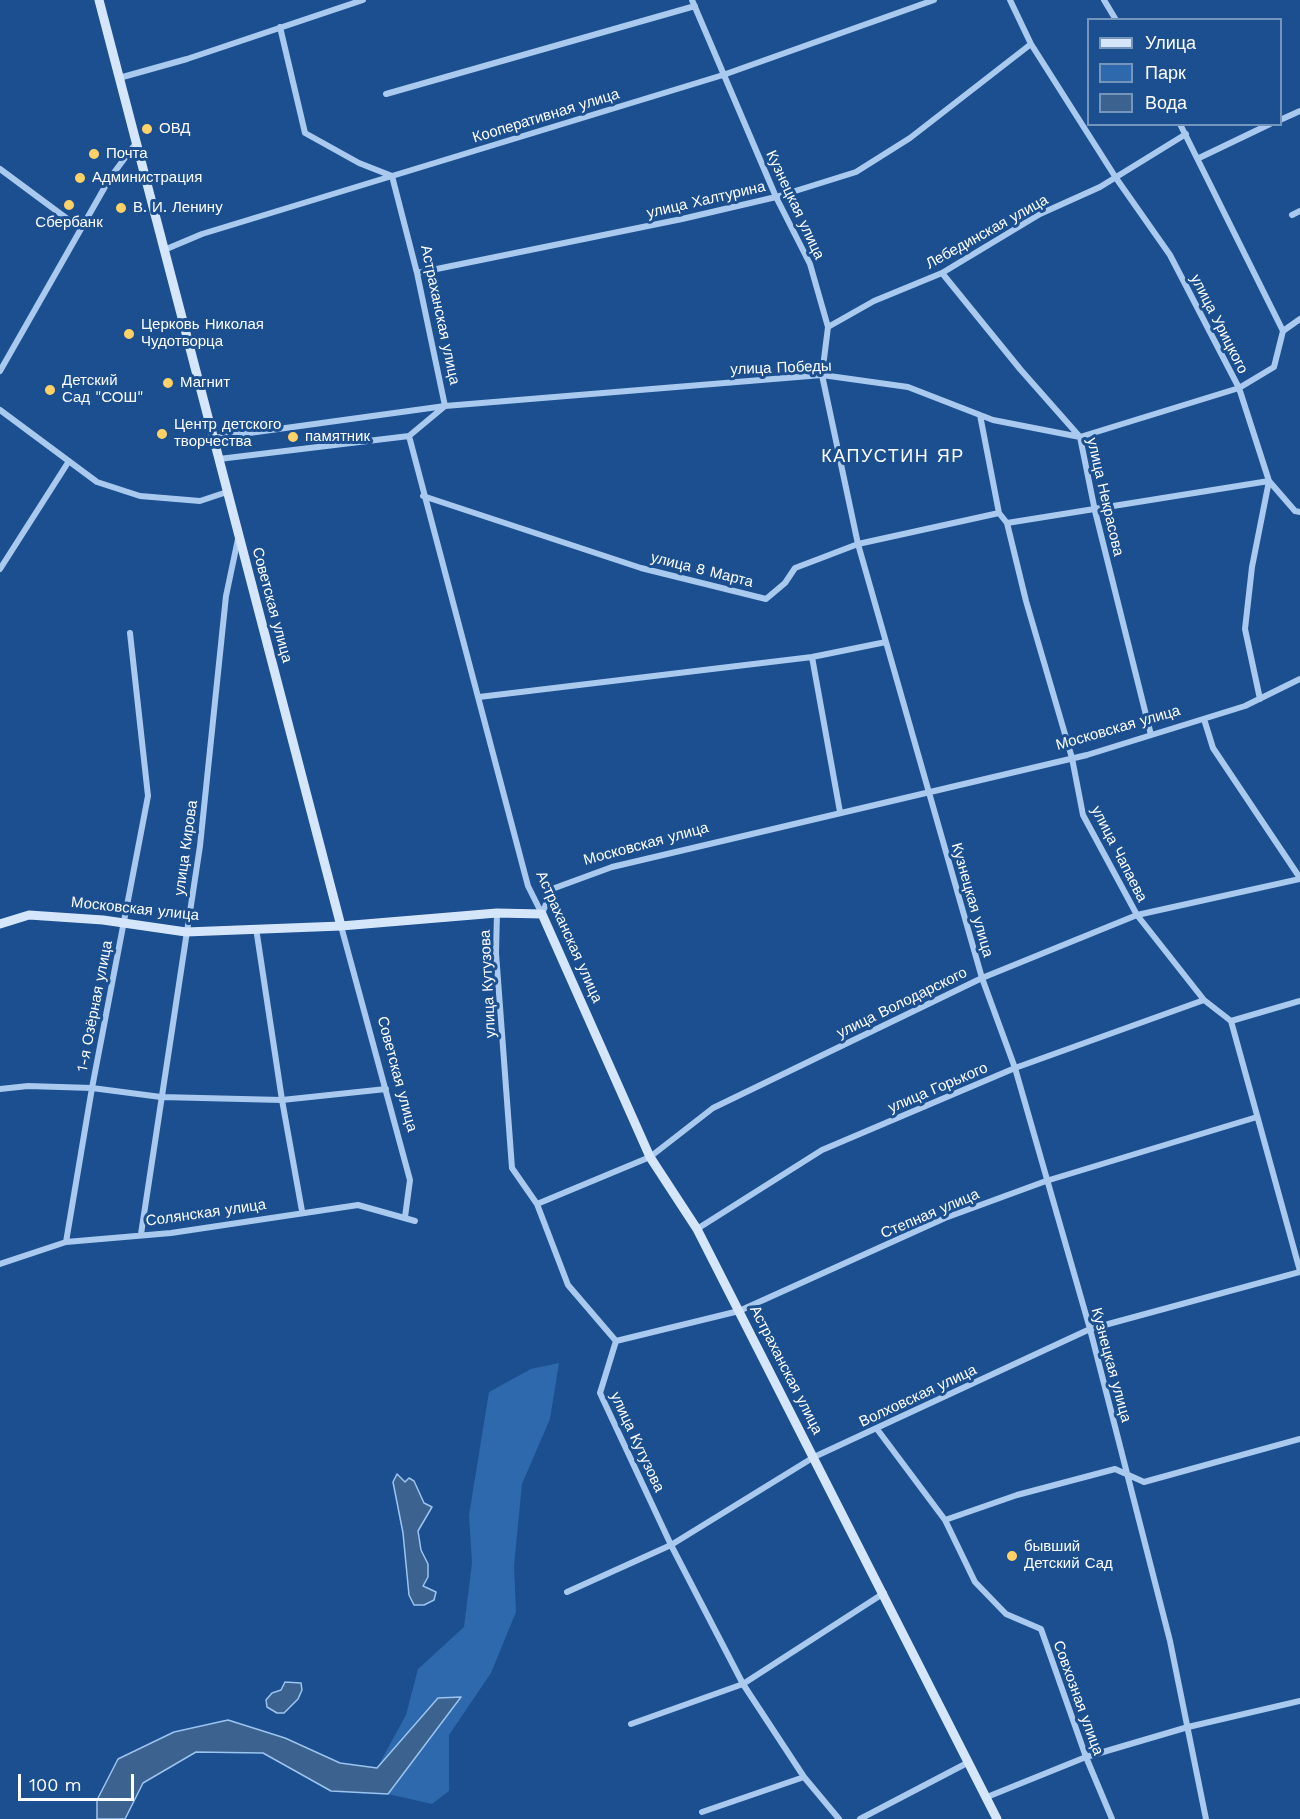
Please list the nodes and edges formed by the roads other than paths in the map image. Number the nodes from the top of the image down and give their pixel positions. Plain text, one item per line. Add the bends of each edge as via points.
1 (99, 0) edge
2 (363, 0) edge
3 (934, 0) edge
4 (1010, 0) edge
5 (1104, 0) edge
6 (694, 3) edge
7 (1115, 18) edge
8 (280, 27) junction
9 (1031, 44) junction
10 (723, 75) junction
11 (119, 78) junction
12 (386, 94) dead end
13 (1300, 111) edge
14 (1282, 120) edge
15 (1181, 126) edge
16 (1266, 126) edge
17 (1186, 134) junction
18 (136, 143) junction
19 (1199, 158) junction
20 (0, 169) edge
21 (392, 176) junction
22 (1116, 178) junction
23 (776, 196) junction
24 (1300, 211) edge
25 (1292, 215) dead end
26 (81, 229) junction
27 (164, 250) junction
28 (417, 273) junction
29 (942, 273) junction
30 (1300, 319) edge
31 (828, 327) junction
32 (1283, 331) junction
33 (0, 371) edge
34 (822, 375) junction
35 (1239, 388) junction
36 (445, 406) junction
37 (0, 410) edge
38 (980, 415) junction
39 (409, 436) junction
40 (1080, 437) junction
41 (213, 438) junction
42 (219, 459) junction
43 (69, 460) junction
44 (1269, 481) junction
45 (228, 492) junction
46 (423, 496) junction
47 (1095, 511) junction
48 (1300, 512) edge
49 (999, 513) junction
50 (1007, 523) junction
51 (239, 535) junction
52 (858, 544) junction
53 (0, 569) edge
54 (130, 633) dead end
55 (886, 642) junction
56 (812, 657) junction
57 (1300, 679) edge
58 (479, 697) junction
59 (1260, 699) junction
60 (1204, 719) junction
61 (1151, 735) junction
62 (1072, 758) junction
63 (929, 791) junction
64 (840, 812) junction
65 (1300, 878) edge
66 (496, 913) junction
67 (542, 914) junction
68 (1137, 915) junction
69 (123, 923) junction
70 (0, 924) edge
71 (341, 926) junction
72 (256, 928) junction
73 (186, 932) junction
74 (982, 978) junction
75 (1204, 1000) junction
76 (1300, 1001) edge
77 (1231, 1021) junction
78 (1015, 1068) junction
79 (92, 1088) junction
80 (0, 1089) edge
81 (386, 1089) junction
82 (161, 1097) junction
83 (282, 1100) junction
84 (1257, 1117) junction
85 (650, 1157) junction
86 (1046, 1181) junction
87 (537, 1204) junction
88 (302, 1211) junction
89 (405, 1217) junction
90 (415, 1221) dead end
91 (697, 1229) junction
92 (141, 1234) junction
93 (66, 1242) junction
94 (0, 1264) edge
95 (1300, 1272) edge
96 (739, 1311) junction
97 (1090, 1329) junction
98 (616, 1341) junction
99 (877, 1429) junction
100 (1300, 1439) edge
101 (814, 1457) junction
102 (1129, 1476) junction
103 (945, 1520) junction
104 (671, 1545) junction
105 (567, 1592) dead end
106 (884, 1593) junction
107 (743, 1684) junction
108 (1300, 1701) edge
109 (631, 1724) dead end
110 (1188, 1727) junction
111 (1086, 1757) junction
112 (969, 1762) junction
113 (804, 1777) junction
114 (987, 1797) junction
115 (702, 1812) dead end
116 (839, 1819) edge
117 (860, 1819) edge
118 (997, 1819) edge
119 (1112, 1819) edge
120 (1206, 1819) edge

1 - 11 street, Советская улица
2 - 8 street
3 - 10 street, Кооперативная улица
4 - 9 street, улица Урицкого
5 - 7 street
6 - 10 street, Кузнецкая улица
6 - 12 street
8 - 11 street
8 - 21 street via 305,133 358,163
9 - 22 street, улица Урицкого
9 - 23 street, улица Халтурина via 910,138 856,172
10 - 21 street, Кооперативная улица
10 - 23 street, Кузнецкая улица
11 - 18 street, Советская улица
13 - 14 street
15 - 17 street
16 - 19 street
17 - 19 street
17 - 22 street, Лебединская улица
18 - 26 street via 110,178
18 - 27 street, Советская улица
19 - 32 street
20 - 26 street
21 - 27 street, Кооперативная улица via 202,234
21 - 28 street, Астраханская улица
22 - 29 street, Лебединская улица via 1040,214
22 - 35 street, улица Урицкого via 1170,255
23 - 28 street, улица Халтурина
23 - 31 street, Кузнецкая улица via 810,264
24 - 25 street
26 - 33 street
27 - 41 street, Советская улица
28 - 36 street, Астраханская улица
29 - 31 street, Лебединская улица via 874,301
29 - 40 street, улица Некрасова
30 - 32 street
31 - 34 street, Кузнецкая улица
32 - 35 street, улица Победы via 1274,367
34 - 36 street, улица Победы
34 - 38 street, улица Победы via 908,387
34 - 52 street, Кузнецкая улица
35 - 40 street, улица Победы
35 - 44 street, улица Урицкого
36 - 39 street, Астраханская улица
36 - 41 street, улица Победы
37 - 43 street
38 - 40 street, улица Победы
38 - 49 street, улица Чапаева
39 - 42 street
39 - 46 street, Астраханская улица
40 - 47 street, улица Некрасова
41 - 42 street, Советская улица
42 - 45 street, Советская улица
43 - 45 street via 97,482 140,496 200,501
43 - 53 street
44 - 47 street
44 - 48 street
44 - 59 street, улица Урицкого via 1252,567 1245,629
45 - 51 street, Советская улица
46 - 52 street, улица 8 Марта via 641,568 766,599 795,568
46 - 58 street, Астраханская улица
47 - 50 street
47 - 61 street, улица Некрасова
49 - 50 street, улица Чапаева
49 - 52 street, улица 8 Марта
50 - 62 street, улица Чапаева
51 - 71 street, Советская улица
51 - 73 street, улица Кирова via 226,597 200,846
52 - 55 street, Кузнецкая улица
54 - 69 street, 1-я Озёрная улица via 148,796
55 - 56 street
55 - 63 street, Кузнецкая улица
56 - 58 street
56 - 64 street
57 - 59 street, Московская улица
58 - 67 street, Астраханская улица via 528,886
59 - 60 street, Московская улица
60 - 61 street, Московская улица
60 - 65 street via 1213,748
61 - 62 street, Московская улица
62 - 63 street, Московская улица
62 - 68 street, улица Чапаева via 1083,815
63 - 64 street, Московская улица
63 - 74 street, Кузнецкая улица
64 - 67 street, Московская улица via 612,867 552,889
65 - 68 street, улица Володарского
66 - 67 street, Московская улица
66 - 71 street, Московская улица
66 - 87 street, улица Кутузова via 512,1168
67 - 85 street, Астраханская улица
68 - 74 street, улица Володарского
68 - 75 street, улица Чапаева
69 - 70 street, Московская улица via 29,915
69 - 73 street, Московская улица
69 - 79 street, 1-я Озёрная улица
71 - 72 street, Московская улица
71 - 81 street, Советская улица
72 - 73 street, Московская улица
72 - 83 street
73 - 82 street, улица Кирова
74 - 78 street, Кузнецкая улица
74 - 85 street, улица Володарского via 713,1108
75 - 77 street, улица Чапаева
75 - 78 street, улица Горького
76 - 77 street
77 - 84 street
78 - 86 street, Кузнецкая улица
78 - 91 street, улица Горького via 822,1150
79 - 80 street
79 - 82 street
79 - 93 street, 1-я Озёрная улица
81 - 83 street
81 - 89 street, Советская улица via 410,1180
82 - 83 street
82 - 92 street, улица Кирова
83 - 88 street
84 - 86 street, Степная улица
84 - 95 street
85 - 87 street, улица Володарского
85 - 91 street, Астраханская улица
86 - 96 street, Степная улица via 945,1218
86 - 97 street, Кузнецкая улица
87 - 98 street, улица Кутузова via 568,1285
88 - 89 street, Солянская улица via 358,1205
88 - 92 street, Солянская улица via 171,1233
89 - 90 street, Солянская улица
91 - 96 street, Астраханская улица
92 - 93 street, Солянская улица
93 - 94 street, Солянская улица
95 - 97 street, Волховская улица
96 - 98 street, Степная улица
96 - 101 street, Астраханская улица
97 - 99 street, Волховская улица
97 - 102 street, Кузнецкая улица
98 - 104 street, улица Кутузова via 600,1393
99 - 101 street, Волховская улица
99 - 103 street, Совхозная улица
100 - 102 street via 1144,1482
101 - 104 street, Волховская улица
101 - 106 street, Астраханская улица
102 - 103 street via 1114,1469 1017,1495
102 - 110 street, Кузнецкая улица
103 - 111 street, Совхозная улица via 975,1582 1006,1614 1041,1629
104 - 105 street, Волховская улица
104 - 107 street, улица Кутузова
106 - 107 street
106 - 112 street, Астраханская улица
107 - 109 street
107 - 113 street, улица Кутузова
108 - 110 street
110 - 111 street
110 - 120 street, Кузнецкая улица
111 - 114 street
111 - 119 street, Совхозная улица
112 - 114 street, Астраханская улица
112 - 117 street
113 - 115 street
113 - 116 street, улица Кутузова
114 - 118 street, Астраханская улица

